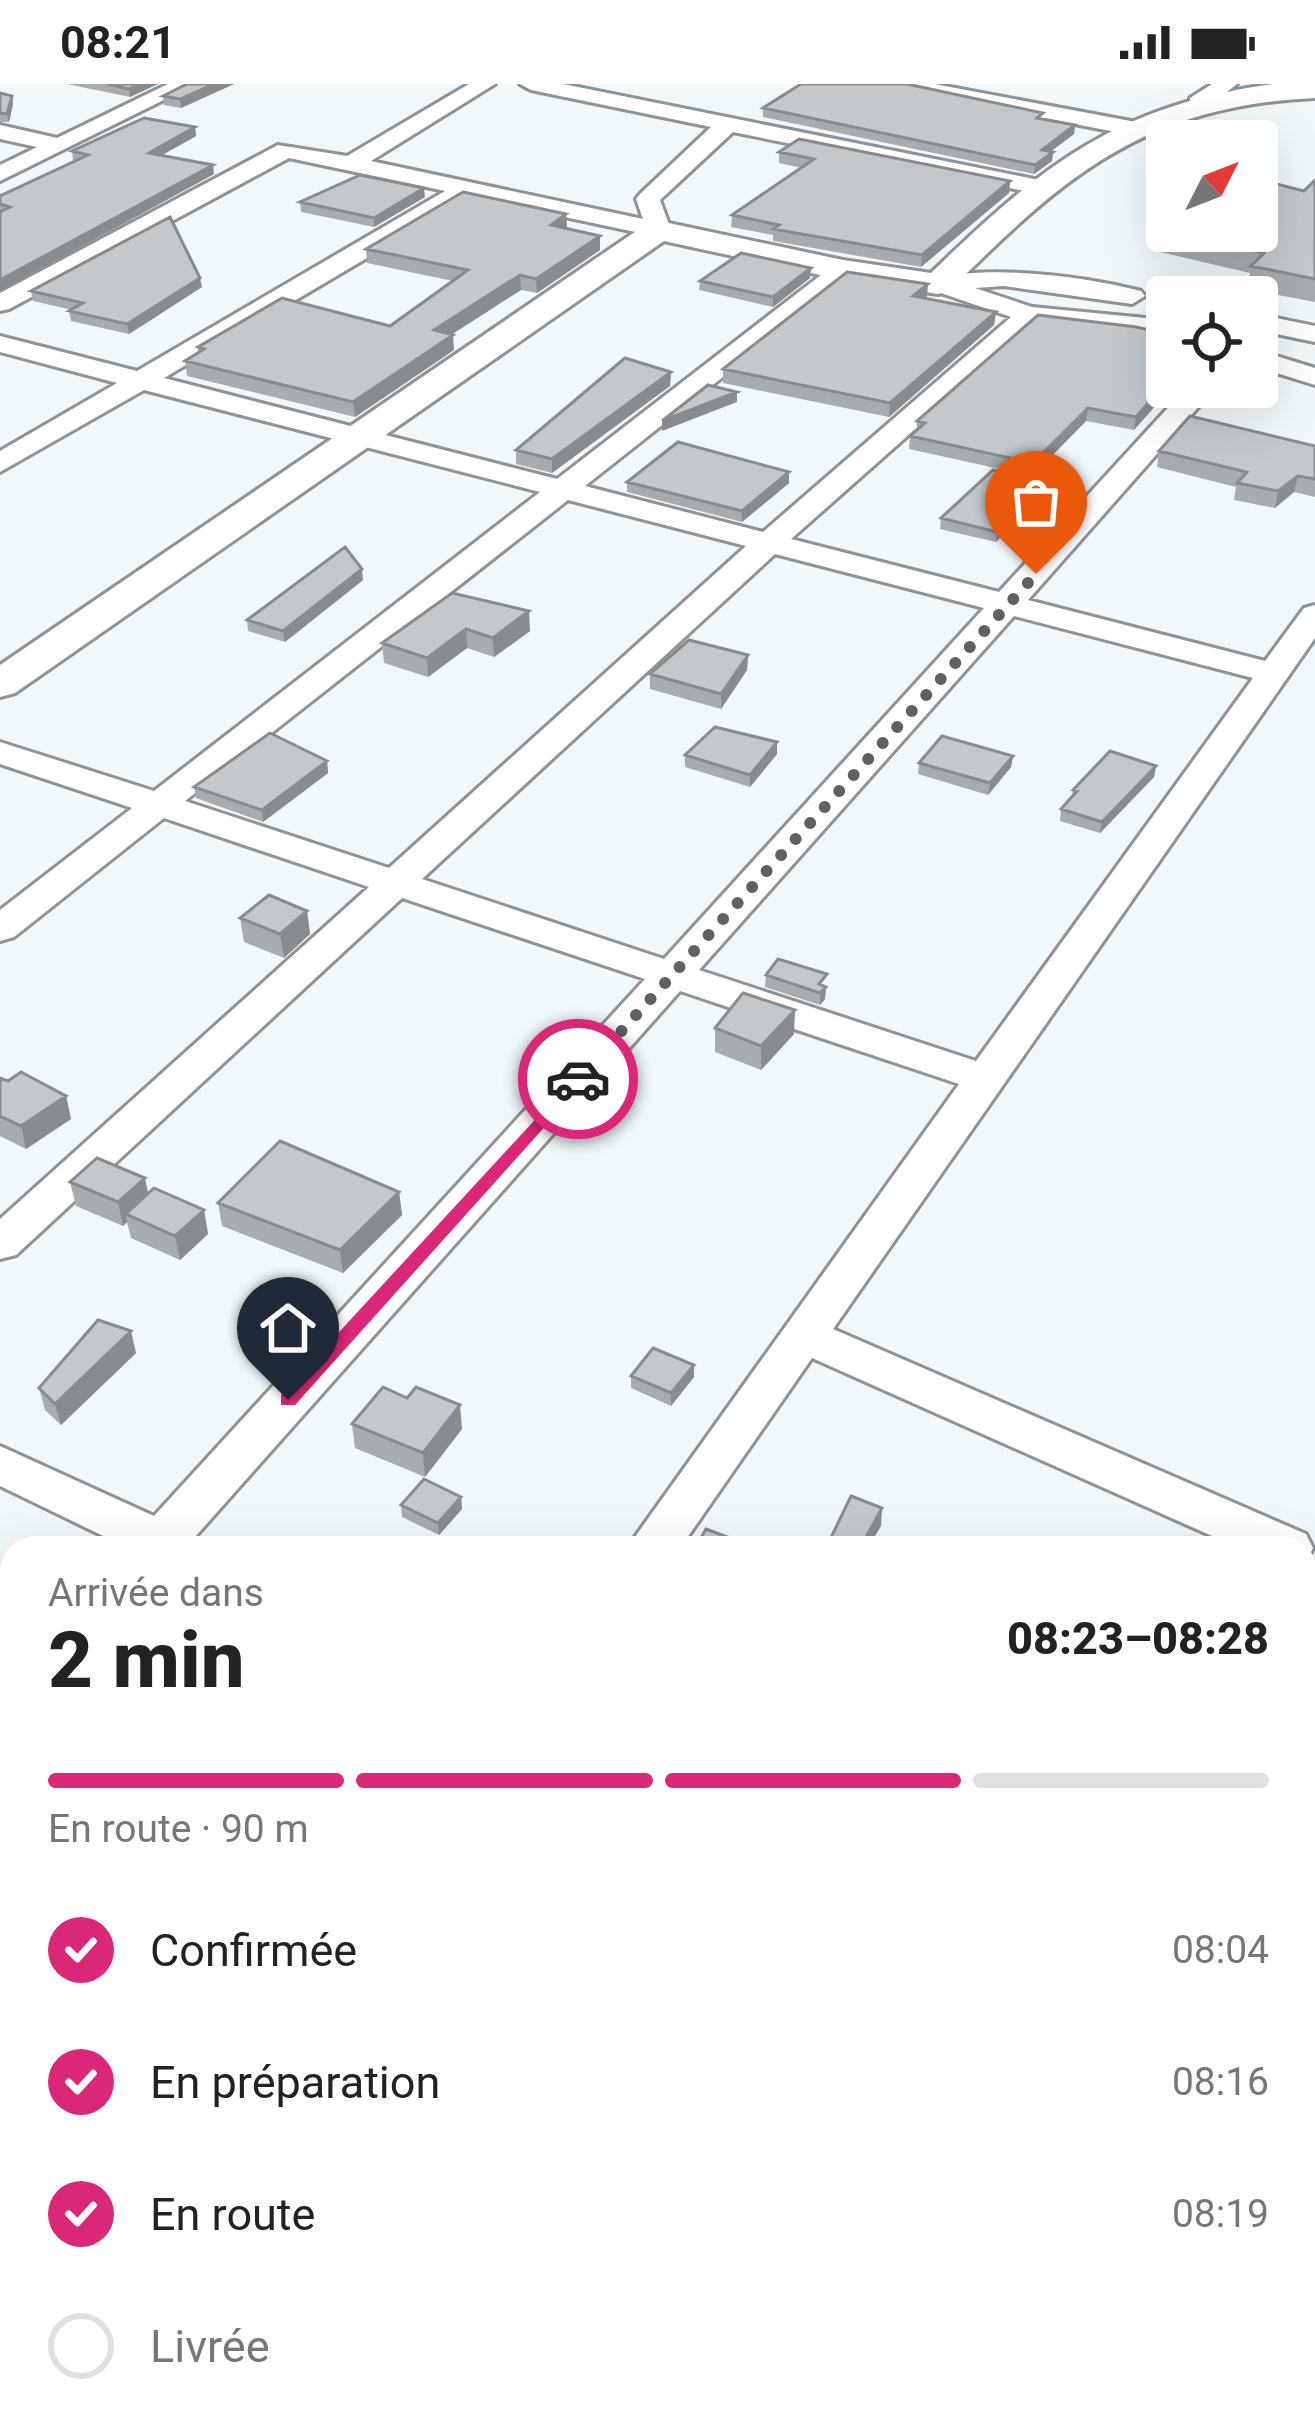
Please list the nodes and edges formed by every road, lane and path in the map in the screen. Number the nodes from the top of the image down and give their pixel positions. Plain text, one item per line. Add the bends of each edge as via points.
1 (484, 84) edge
2 (531, 84) edge
3 (900, 84) edge
4 (179, 85) edge
5 (1315, 91) edge
6 (1212, 94) edge
7 (726, 126) junction
8 (1136, 129) junction
9 (0, 132) edge
10 (61, 145) junction
11 (350, 164) junction
12 (0, 174) edge
13 (1039, 187) junction
14 (466, 189) junction
15 (658, 230) junction
16 (843, 270) junction
17 (938, 284) junction
18 (1146, 300) edge
19 (0, 302) edge
20 (1029, 315) junction
21 (1146, 325) edge
22 (1278, 326) edge
23 (1315, 334) edge
24 (0, 344) edge
25 (1278, 365) edge
26 (1315, 377) edge
27 (141, 380) junction
28 (1183, 408) edge
29 (360, 437) junction
30 (0, 463) edge
31 (562, 489) junction
32 (768, 543) junction
33 (1008, 605) junction
34 (1315, 615) edge
35 (1273, 673) junction
36 (6, 674) edge
37 (0, 752) edge
38 (158, 805) junction
39 (393, 884) junction
40 (0, 929) edge
41 (670, 976) junction
42 (984, 1078) junction
43 (0, 1244) edge
44 (802, 1335) junction
45 (0, 1465) edge
46 (143, 1536) edge
47 (172, 1536) edge
48 (660, 1536) edge
49 (1261, 1536) edge

1 - 11 street
2 - 7 street
3 - 8 street
4 - 10 street
5 - 6 street
6 - 8 street
7 - 13 street
7 - 15 street via 648,199
8 - 13 street
9 - 10 street
10 - 12 street
11 - 14 street
11 - 19 street via 286,150
13 - 17 street
14 - 15 street
14 - 27 street
15 - 16 street
15 - 29 street
16 - 17 street
16 - 31 street
17 - 18 street via 1004,278
17 - 20 street
20 - 21 street
20 - 32 street
22 - 23 street
24 - 27 street
25 - 26 street
27 - 29 street
27 - 30 street
28 - 33 street
29 - 31 street
29 - 36 street
31 - 32 street
31 - 38 street
32 - 33 street
32 - 39 street
33 - 35 street
33 - 41 street
34 - 35 street
35 - 42 street
37 - 38 street
38 - 39 street
38 - 40 street
39 - 41 street
39 - 43 street
41 - 42 street
41 - 47 street
42 - 44 street
44 - 48 street
44 - 49 street
45 - 46 street

